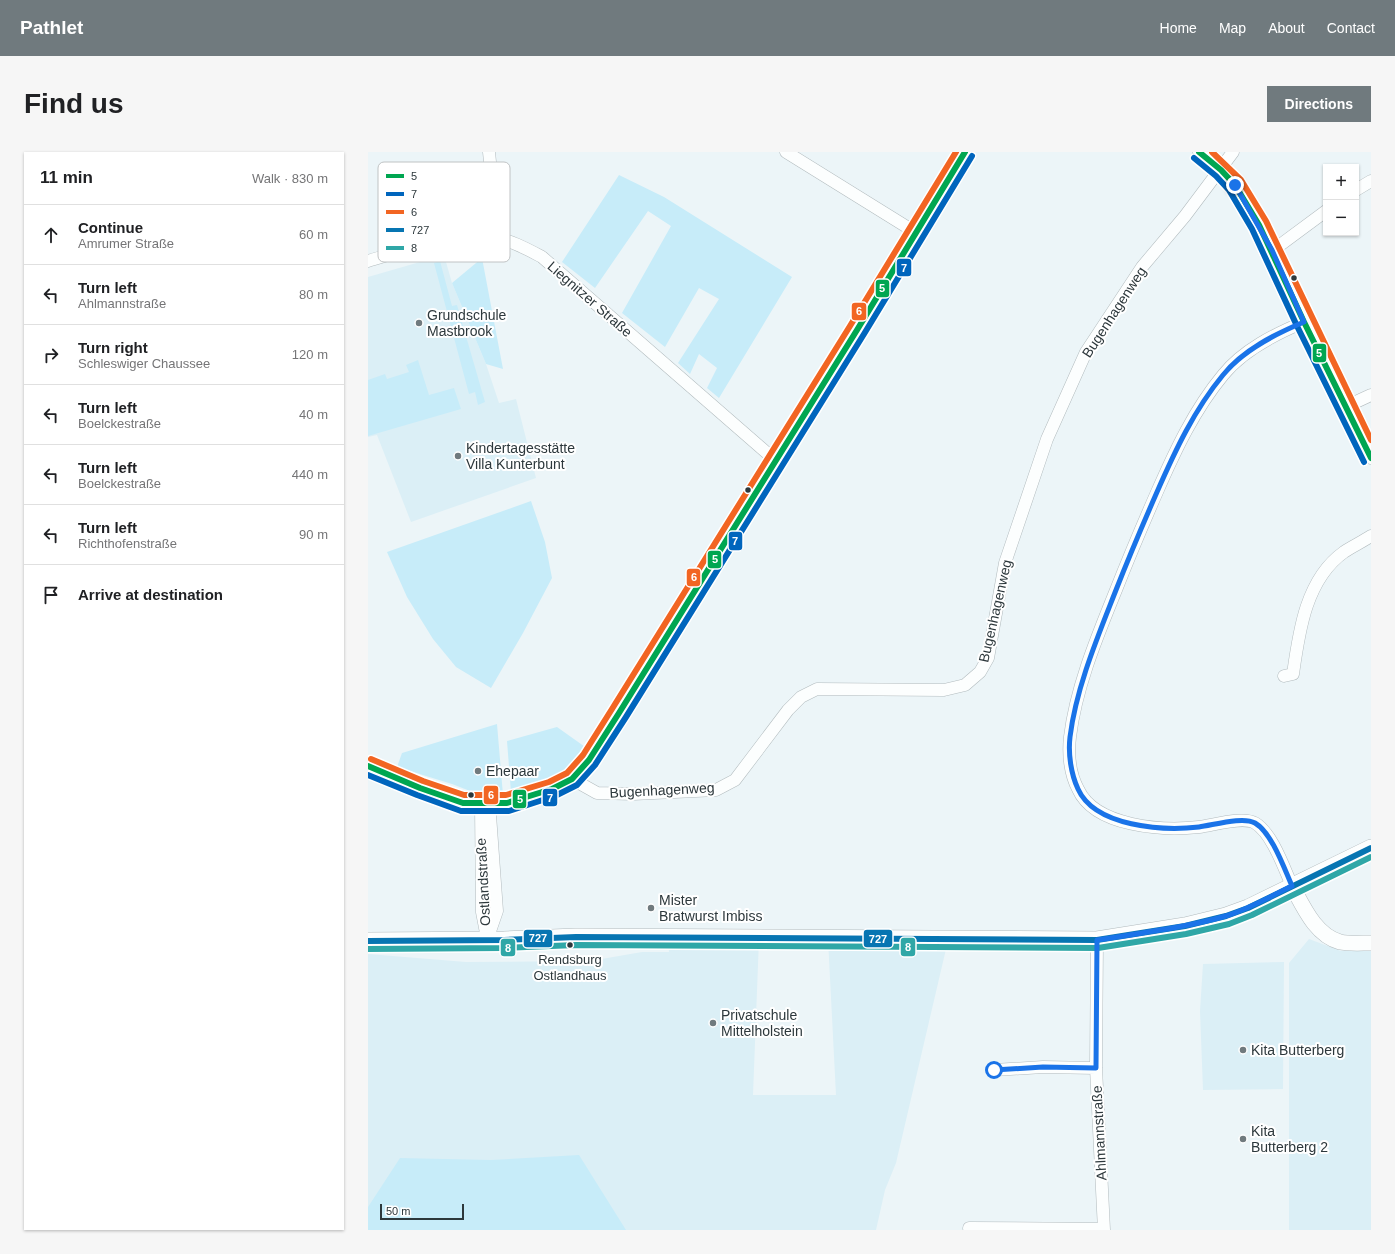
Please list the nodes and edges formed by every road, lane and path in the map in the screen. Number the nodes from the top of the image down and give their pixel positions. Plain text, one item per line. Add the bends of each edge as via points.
1 (489, 152) edge
2 (786, 152) edge
3 (966, 152) edge
4 (1199, 152) edge
5 (1233, 152) edge
6 (490, 162) edge
7 (1221, 170) junction
8 (1371, 181) edge
9 (1359, 188) edge
10 (1323, 213) edge
11 (915, 232) junction
12 (510, 243) edge
13 (1272, 250) junction
14 (378, 258) edge
15 (368, 261) edge
16 (1304, 322) junction
17 (1371, 395) edge
18 (1345, 407) junction
19 (1371, 458) edge
20 (775, 460) junction
21 (1371, 536) edge
22 (1284, 676) dead end
23 (368, 766) edge
24 (572, 779) junction
25 (481, 804) junction
26 (1371, 848) edge
27 (1292, 886) junction
28 (487, 940) junction
29 (1097, 940) junction
30 (368, 941) edge
31 (1371, 943) edge
32 (1096, 1068) junction
33 (994, 1070) dead end
34 (969, 1228) dead end
35 (1104, 1230) edge

1 - 6 street
2 - 11 street
3 - 11 street
4 - 7 street
5 - 7 street, Bugenhagenweg
7 - 13 street via 1235,185
7 - 24 street, Bugenhagenweg via 1142,267 1086,352 1047,439 1005,563 988,658 980,672 965,684 944,690 817,689 801,697 788,710 735,780 716,790 598,793
8 - 9 street
10 - 13 street
11 - 20 street
12 - 20 street, Liegnitzer Straße via 542,257
13 - 16 street
14 - 15 street, Liegnitzer Straße
16 - 18 street
16 - 27 street via 1280,332 1251,350 1224,374 1182,437 1130,552 1097,637 1075,708 1070,739 1070,761 1074,778 1078,790 1090,806 1110,818 1154,826 1182,828 1234,821 1254,822 1265,830
17 - 18 street
18 - 19 street
20 - 24 street via 589,760
21 - 22 street via 1343,553 1320,578 1305,612 1293,674
23 - 25 street via 463,803
24 - 25 street via 552,789 507,803
25 - 28 street, Ostlandstraße via 482,912
26 - 27 main road
27 - 29 main road via 1226,916 1185,926
27 - 31 street via 1313,922 1330,938 1340,942
28 - 29 main road via 576,937
28 - 30 main road
29 - 32 street, Ahlmannstraße
32 - 33 street via 1043,1067
32 - 35 street, Ahlmannstraße
34 - 35 street

